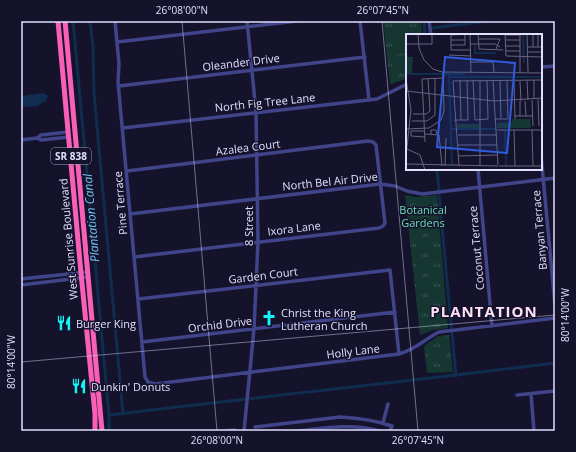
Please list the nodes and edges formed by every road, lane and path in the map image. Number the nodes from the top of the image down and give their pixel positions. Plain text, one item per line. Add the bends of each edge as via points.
1 (58, 21) edge
2 (65, 21) edge
3 (115, 21) edge
4 (247, 21) edge
5 (297, 21) edge
6 (360, 21) edge
7 (429, 21) edge
8 (248, 27) junction
9 (431, 34) edge
10 (117, 42) junction
11 (61, 46) junction
12 (364, 56) junction
13 (69, 66) junction
14 (555, 66) edge
15 (542, 67) edge
16 (252, 69) junction
17 (406, 85) edge
18 (119, 86) junction
19 (65, 100) junction
20 (369, 100) junction
21 (256, 112) junction
22 (122, 128) junction
23 (75, 130) junction
24 (69, 135) junction
25 (21, 140) edge
26 (256, 155) junction
27 (542, 168) edge
28 (478, 170) edge
29 (126, 171) junction
30 (555, 178) edge
31 (543, 180) junction
32 (380, 184) junction
33 (480, 187) junction
34 (81, 192) junction
35 (257, 198) junction
36 (130, 214) junction
37 (258, 242) junction
38 (134, 256) junction
39 (81, 275) junction
40 (87, 275) junction
41 (21, 279) edge
42 (21, 285) edge
43 (257, 285) junction
44 (138, 299) junction
45 (555, 304) edge
46 (395, 312) junction
47 (555, 318) edge
48 (492, 326) junction
49 (254, 329) junction
50 (142, 342) junction
51 (399, 354) junction
52 (250, 372) junction
53 (148, 382) joint
54 (555, 391) edge
55 (531, 394) junction
56 (517, 395) dead end
57 (388, 404) dead end
58 (383, 423) junction
59 (255, 427) dead end
60 (235, 430) dead end
61 (95, 431) edge
62 (102, 431) edge
63 (223, 431) edge
64 (244, 431) edge
65 (297, 431) edge
66 (380, 431) edge
67 (390, 431) edge
68 (534, 431) edge

1 - 11 highway, West Sunrise Boulevard / SR 838
2 - 13 highway, West Sunrise Boulevard / SR 838
3 - 10 street, Pine Terrace
4 - 8 street, 8 Street
5 - 8 street
6 - 12 street
7 - 9 street
8 - 10 street
8 - 16 street, 8 Street
10 - 18 street, Pine Terrace
11 - 13 highway
11 - 19 highway, West Sunrise Boulevard / SR 838
12 - 16 street, Oleander Drive
12 - 20 street
13 - 23 highway, West Sunrise Boulevard / SR 838
14 - 15 street
16 - 18 street, Oleander Drive
16 - 21 street, 8 Street
17 - 20 street, North Fig Tree Lane via 384,96
18 - 22 street, Pine Terrace
19 - 23 highway via 68,105 70,127
19 - 24 highway, West Sunrise Boulevard / SR 838
20 - 21 street, North Fig Tree Lane
21 - 22 street, North Fig Tree Lane
21 - 26 street, 8 Street
22 - 29 street, Pine Terrace
23 - 34 highway, West Sunrise Boulevard / SR 838
24 - 25 street via 41,135
24 - 34 highway via 72,136 76,183
24 - 39 highway, West Sunrise Boulevard / SR 838
26 - 29 street, Azalea Court
26 - 32 street, Azalea Court via 373,142 376,145
26 - 35 street, 8 Street
27 - 31 street, Banyan Terrace
28 - 33 street, Coconut Terrace
29 - 36 street, Pine Terrace
30 - 31 street, North Bel Air Drive
31 - 33 street, North Bel Air Drive
31 - 45 street, Banyan Terrace
32 - 33 street, North Bel Air Drive via 395,186 416,194
32 - 35 street, North Bel Air Drive
32 - 37 street, Ixora Lane via 384,226
33 - 48 street, Coconut Terrace
34 - 40 highway, West Sunrise Boulevard / SR 838
35 - 36 street, North Bel Air Drive
35 - 37 street, 8 Street
36 - 38 street, Pine Terrace
37 - 38 street, Ixora Lane
37 - 43 street, 8 Street
38 - 44 street, Pine Terrace
39 - 40 street
39 - 41 street
39 - 42 street
39 - 61 highway, West Sunrise Boulevard / SR 838
40 - 62 highway, West Sunrise Boulevard / SR 838
43 - 44 street, Garden Court
43 - 46 street, Garden Court via 390,270
43 - 49 street, 8 Street
44 - 50 street, Pine Terrace
46 - 49 street, Orchid Drive
46 - 51 street
47 - 48 street, Holly Lane
48 - 51 street, Holly Lane via 439,332 415,348
49 - 50 street, Orchid Drive
49 - 52 street, 8 Street
50 - 53 street, Pine Terrace via 145,377
51 - 52 street, Holly Lane
52 - 53 street, Holly Lane via 155,384
52 - 64 street, 8 Street
54 - 55 street
55 - 56 street
55 - 68 street
57 - 58 street
58 - 59 street via 340,417
58 - 67 street via 392,426
60 - 63 street
65 - 66 street via 346,426

